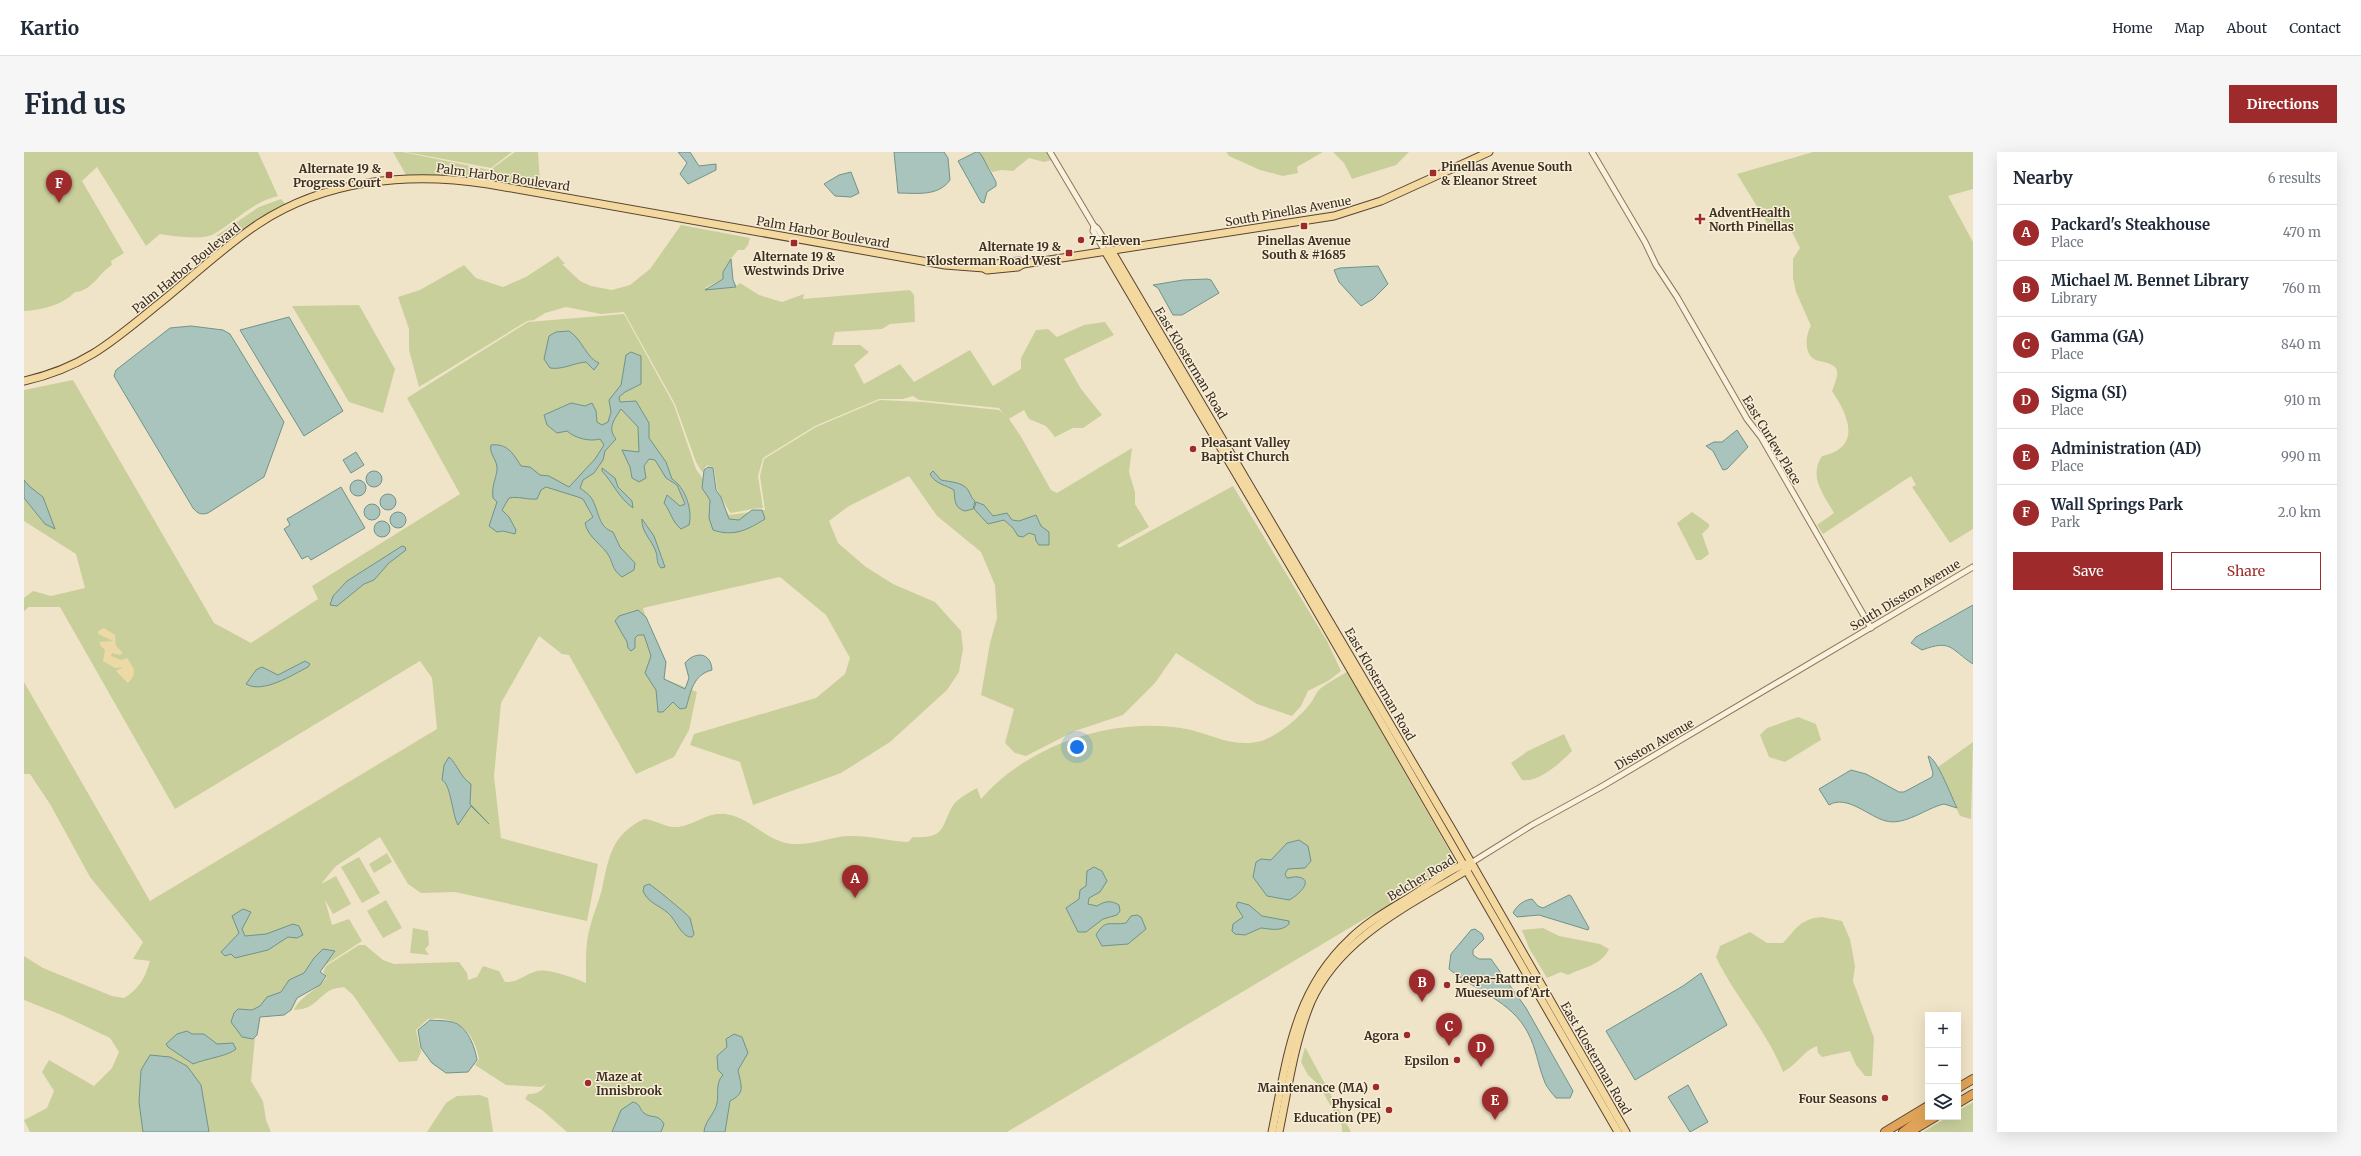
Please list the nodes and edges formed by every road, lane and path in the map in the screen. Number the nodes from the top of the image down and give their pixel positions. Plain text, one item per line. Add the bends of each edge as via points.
1 (1050, 152) edge
2 (1489, 152) edge
3 (1592, 152) edge
4 (1108, 250) junction
5 (24, 381) edge
6 (1973, 567) edge
7 (1871, 628) junction
8 (1847, 641) joint
9 (1471, 863) junction
10 (1465, 867) junction
11 (1971, 1080) edge
12 (1961, 1086) edge
13 (1961, 1089) edge
14 (1973, 1094) edge
15 (1961, 1101) edge
16 (1925, 1108) edge
17 (1925, 1115) edge
18 (1930, 1120) edge
19 (1272, 1132) edge
20 (1279, 1132) edge
21 (1618, 1132) edge
22 (1626, 1132) edge
23 (1885, 1132) edge
24 (1903, 1132) edge
25 (1910, 1132) edge

1 - 4 street via 1094,226 1093,231
2 - 4 main road, South Pinellas Avenue via 1375,203 1334,216
3 - 7 street, East Curlew Place
4 - 5 main road, Palm Harbor Boulevard via 1023,264 1019,261 988,265 984,268 919,261 466,180 433,177 385,179 318,196 277,213 243,235 106,347 77,364
4 - 9 main road, East Klosterman Road
4 - 10 main road, East Klosterman Road
6 - 7 street, South Disston Avenue
7 - 8 street, South Disston Avenue
8 - 9 street, Disston Avenue
9 - 10 main road, Belcher Road
9 - 22 main road, East Klosterman Road
10 - 19 main road, Belcher Road via 1370,922 1350,938 1320,973 1303,1004 1292,1035
10 - 20 main road, Belcher Road via 1370,931 1348,950 1328,973 1302,1026
10 - 21 main road, East Klosterman Road
11 - 12 highway
11 - 13 highway
14 - 15 highway
16 - 23 highway
17 - 24 highway
18 - 25 highway

